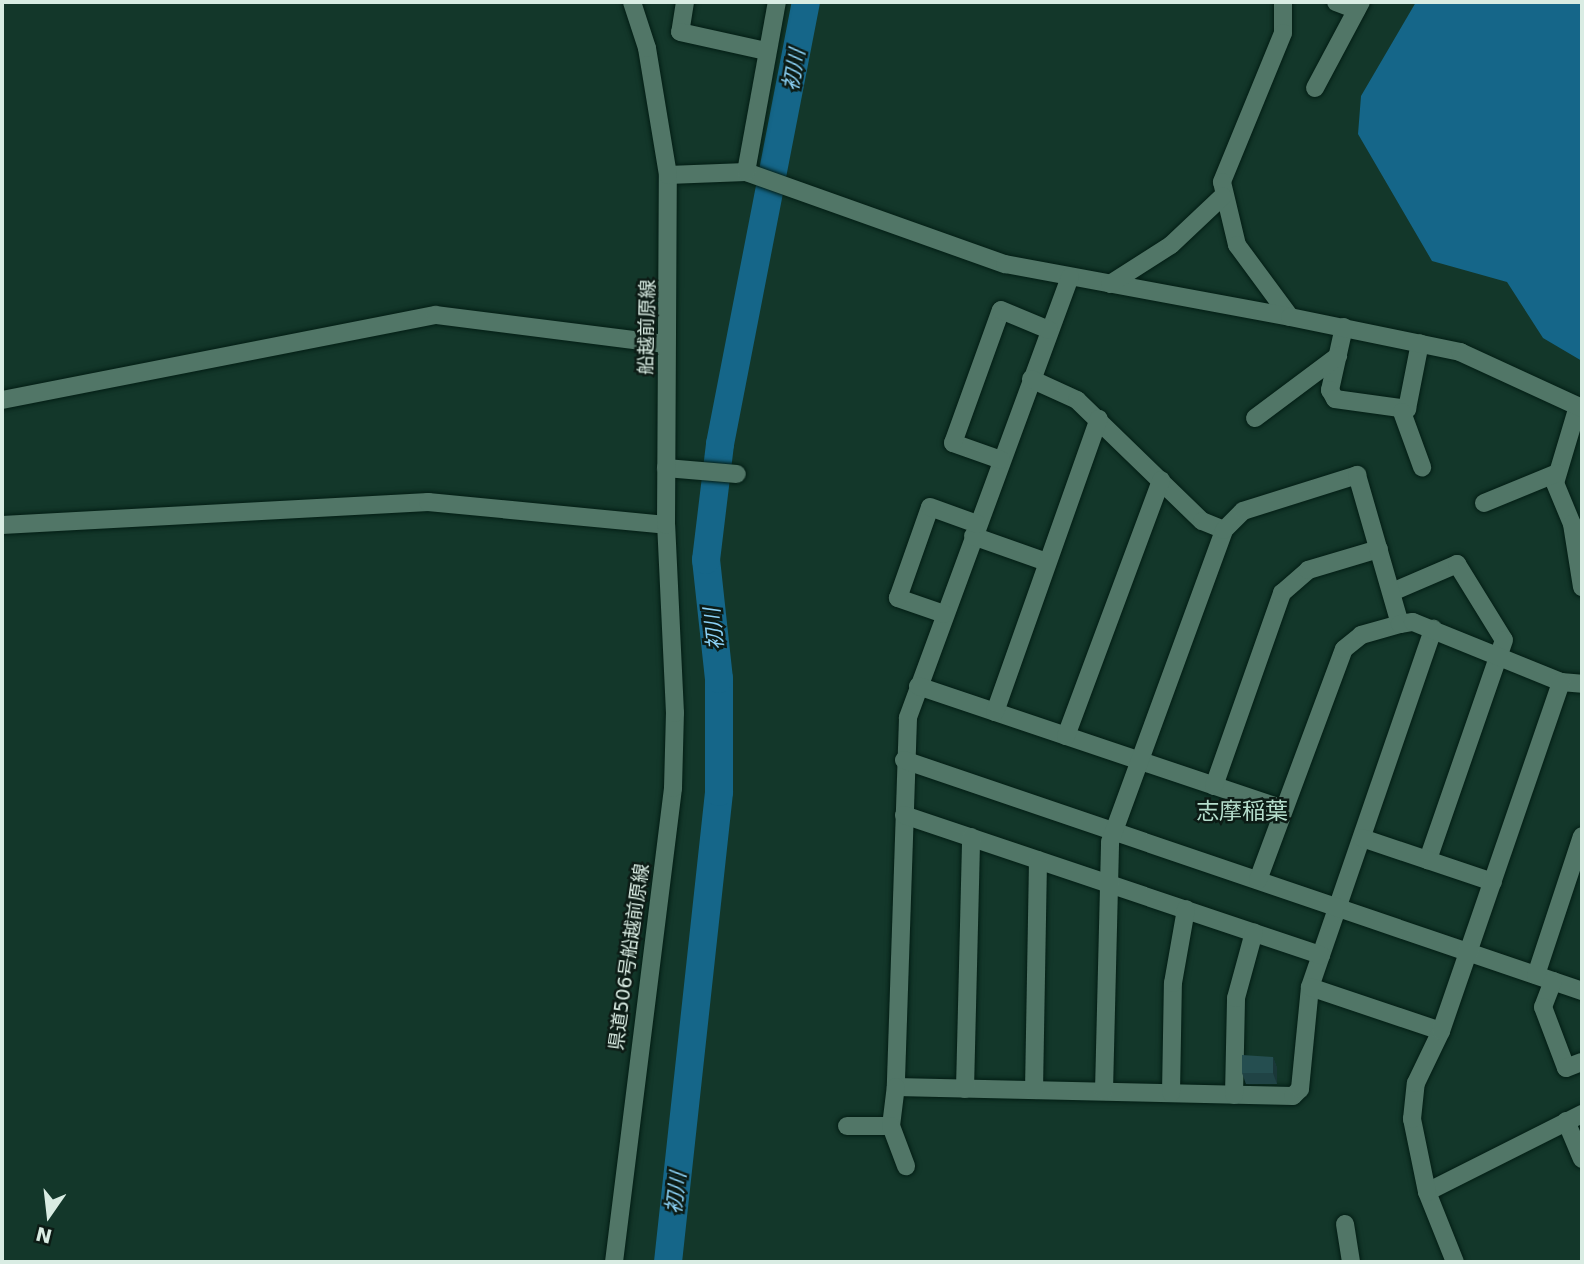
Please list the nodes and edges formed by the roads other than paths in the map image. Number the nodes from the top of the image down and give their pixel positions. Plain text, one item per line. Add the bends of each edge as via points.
1 (632, 2) edge
2 (685, 2) edge
3 (777, 2) edge
4 (1283, 2) edge
5 (1336, 2) edge
6 (1359, 6) edge
7 (766, 51) junction
8 (1315, 88) dead end
9 (746, 172) junction
10 (667, 175) junction
11 (1223, 196) junction
12 (1070, 277) junction
13 (1110, 284) junction
14 (1290, 317) junction
15 (1344, 327) junction
16 (1049, 330) junction
17 (1420, 343) junction
18 (666, 344) junction
19 (1338, 356) junction
20 (1031, 379) junction
21 (2, 400) edge
22 (1580, 407) edge
23 (1402, 412) junction
24 (1255, 418) dead end
25 (1099, 419) junction
26 (1001, 460) junction
27 (1422, 467) dead end
28 (666, 468) junction
29 (1558, 473) junction
30 (737, 474) dead end
31 (1161, 480) junction
32 (1484, 503) dead end
33 (666, 525) junction
34 (2, 526) edge
35 (975, 530) junction
36 (1224, 530) junction
37 (1379, 549) junction
38 (1047, 562) junction
39 (1582, 587) edge
40 (1392, 592) junction
41 (944, 614) junction
42 (1400, 624) junction
43 (1433, 629) junction
44 (1496, 655) junction
45 (673, 657) joint
46 (1561, 682) junction
47 (1582, 684) edge
48 (918, 686) junction
49 (995, 712) junction
50 (1066, 736) junction
51 (904, 760) junction
52 (1140, 761) junction
53 (1214, 786) junction
54 (1283, 810) junction
55 (904, 815) junction
56 (1114, 831) junction
57 (1582, 836) edge
58 (971, 838) junction
59 (1362, 838) junction
60 (1038, 860) junction
61 (1428, 860) junction
62 (1258, 880) junction
63 (1493, 882) junction
64 (1108, 883) junction
65 (1338, 908) junction
66 (1186, 909) junction
67 (1254, 932) junction
68 (1469, 952) junction
69 (1321, 955) junction
70 (1545, 978) junction
71 (1310, 987) junction
72 (1582, 991) edge
73 (1441, 1031) junction
74 (1582, 1062) edge
75 (896, 1087) junction
76 (965, 1090) junction
77 (1034, 1090) junction
78 (1104, 1091) junction
79 (1171, 1093) junction
80 (1234, 1095) junction
81 (1574, 1118) edge
82 (851, 1126) dead end
83 (891, 1126) junction
84 (1582, 1159) edge
85 (906, 1166) dead end
86 (1427, 1192) junction
87 (1345, 1224) dead end
88 (614, 1262) edge
89 (1351, 1262) edge
90 (1455, 1262) edge

1 - 10 street, 船越前原線 via 648,48
2 - 7 street via 680,32
3 - 7 street
4 - 11 street via 1283,33 1227,158
5 - 6 street
6 - 8 street
7 - 9 street
9 - 10 street
9 - 12 street via 801,187 967,254
10 - 18 street, 船越前原線
11 - 13 street via 1171,245
11 - 14 street via 1237,245
12 - 13 street
12 - 16 street
13 - 14 street
14 - 15 street
15 - 17 street
15 - 19 street
16 - 20 street
16 - 26 street via 1001,310 953,443
17 - 22 street via 1497,365
17 - 23 street
18 - 21 street via 436,315
18 - 28 street, 船越前原線
19 - 23 street via 1330,390 1335,399
19 - 24 street
20 - 25 street via 1077,400
20 - 26 street
22 - 29 street
23 - 27 street
25 - 31 street
25 - 38 street
26 - 35 street
28 - 30 street
28 - 33 street, 船越前原線
29 - 32 street
29 - 39 street
31 - 36 street via 1202,521
31 - 50 street
33 - 34 street via 428,502
33 - 45 street, 船越前原線
35 - 38 street
35 - 41 street
35 - 41 street via 930,507 898,598
36 - 37 street via 1257,503 1357,475
36 - 52 street
37 - 40 street
37 - 53 street via 1308,570 1282,593
38 - 49 street
40 - 42 street
40 - 44 street via 1457,564 1464,568 1504,640
41 - 48 street
42 - 43 street
42 - 54 street via 1361,635 1344,649
43 - 44 street
43 - 59 street
44 - 46 street
44 - 61 street
45 - 88 street, 県道506号船越前原線 via 673,788
46 - 47 street
46 - 63 street
48 - 49 street
48 - 51 street
49 - 50 street
50 - 52 street
51 - 55 street
51 - 56 street
52 - 53 street
52 - 56 street
53 - 54 street
54 - 62 street
55 - 58 street
55 - 75 street
56 - 62 street
56 - 64 street
57 - 70 street
58 - 60 street
58 - 76 street
59 - 61 street
59 - 65 street
60 - 64 street
60 - 77 street
61 - 63 street
62 - 65 street
63 - 68 street
64 - 66 street
64 - 78 street
65 - 68 street
65 - 69 street
66 - 67 street
66 - 79 street via 1173,983
67 - 69 street
67 - 80 street via 1236,998
68 - 70 street
68 - 73 street
69 - 71 street
70 - 72 street
70 - 74 street via 1543,1007 1566,1068
71 - 73 street
71 - 80 street via 1300,1089 1293,1096
73 - 86 street via 1416,1083 1412,1119
75 - 76 street
75 - 83 street
76 - 77 street
77 - 78 street
78 - 79 street
79 - 80 street
81 - 84 street
81 - 86 street
82 - 83 street
83 - 85 street
86 - 90 street
87 - 89 street

